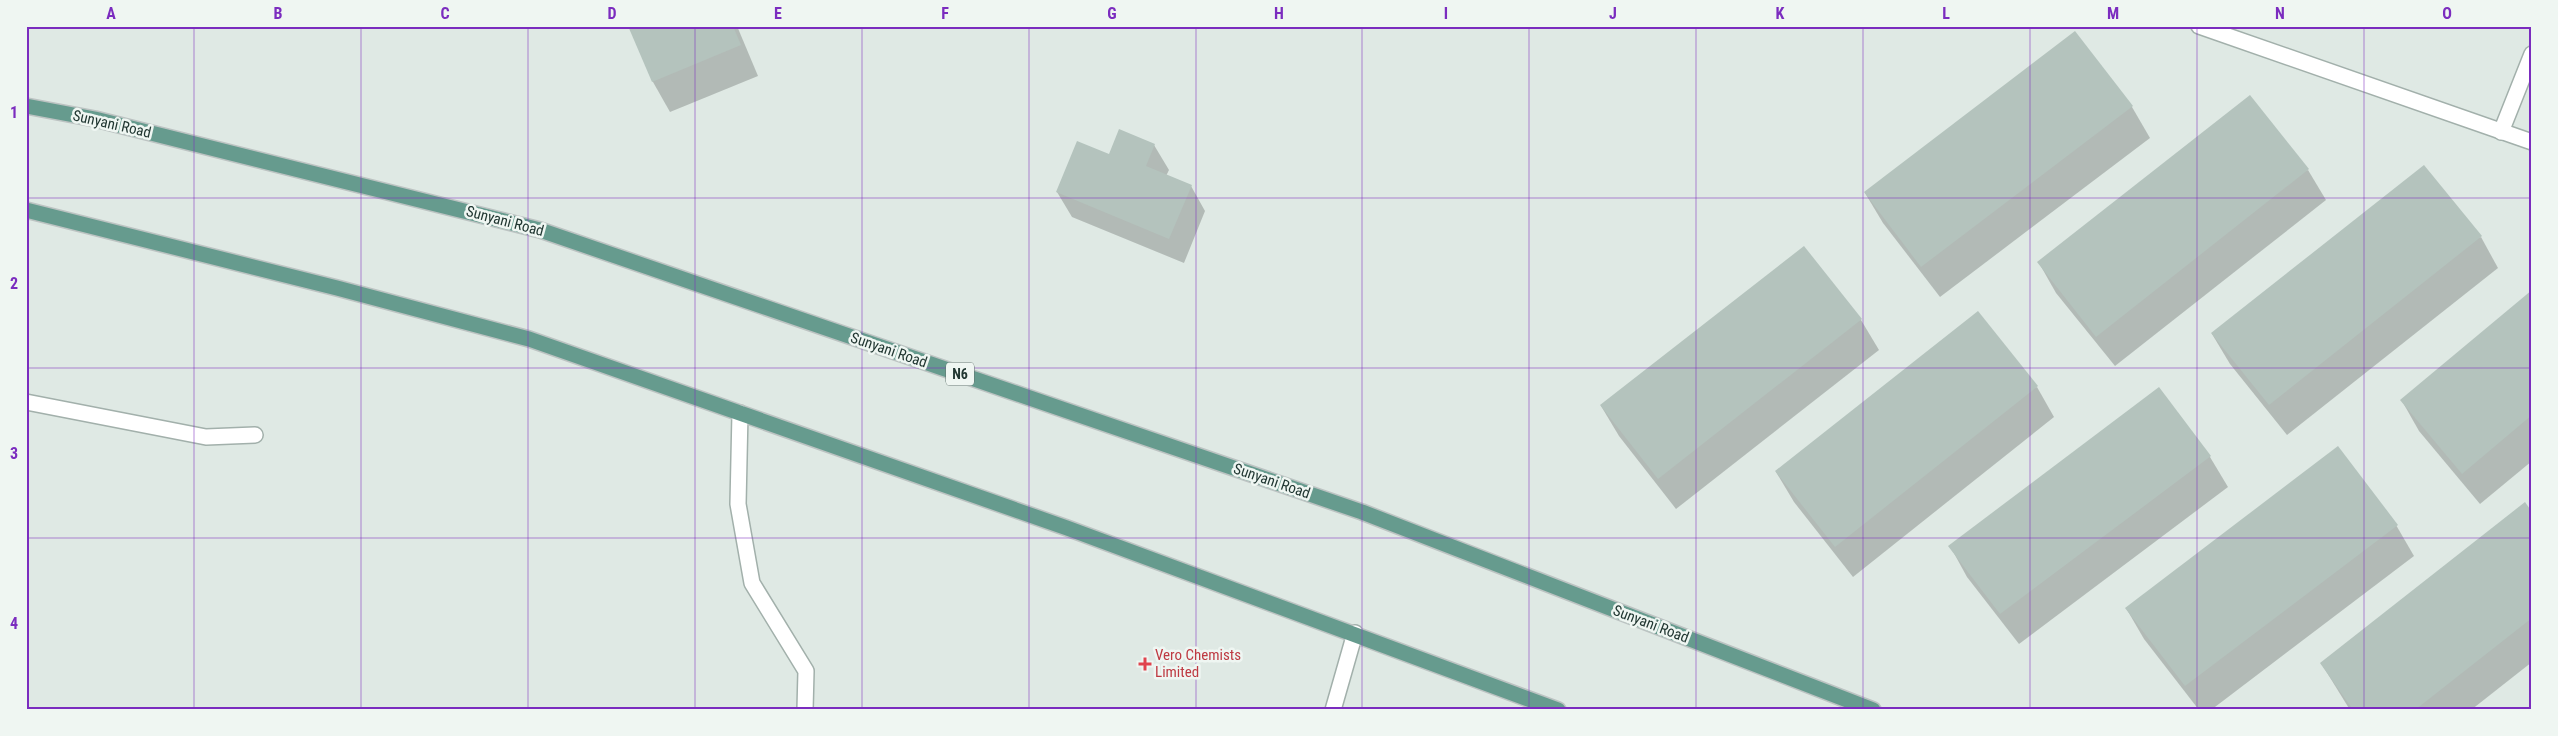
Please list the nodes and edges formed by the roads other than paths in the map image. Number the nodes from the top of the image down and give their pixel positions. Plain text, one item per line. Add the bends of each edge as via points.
1 (2199, 26) edge
2 (2532, 54) edge
3 (26, 106) edge
4 (2501, 132) junction
5 (2532, 142) edge
6 (26, 210) edge
7 (26, 402) edge
8 (740, 413) junction
9 (255, 435) dead end
10 (1355, 634) junction
11 (805, 710) edge
12 (1333, 710) edge
13 (1558, 710) edge
14 (1873, 710) edge

1 - 4 street
2 - 4 street
3 - 14 main road, Sunyani Road / N6 via 95,119 540,230 1362,512
4 - 5 street
6 - 8 main road via 529,339
7 - 9 street via 206,437
8 - 10 main road
8 - 11 street via 738,504 752,583 806,671
10 - 12 street
10 - 13 main road

